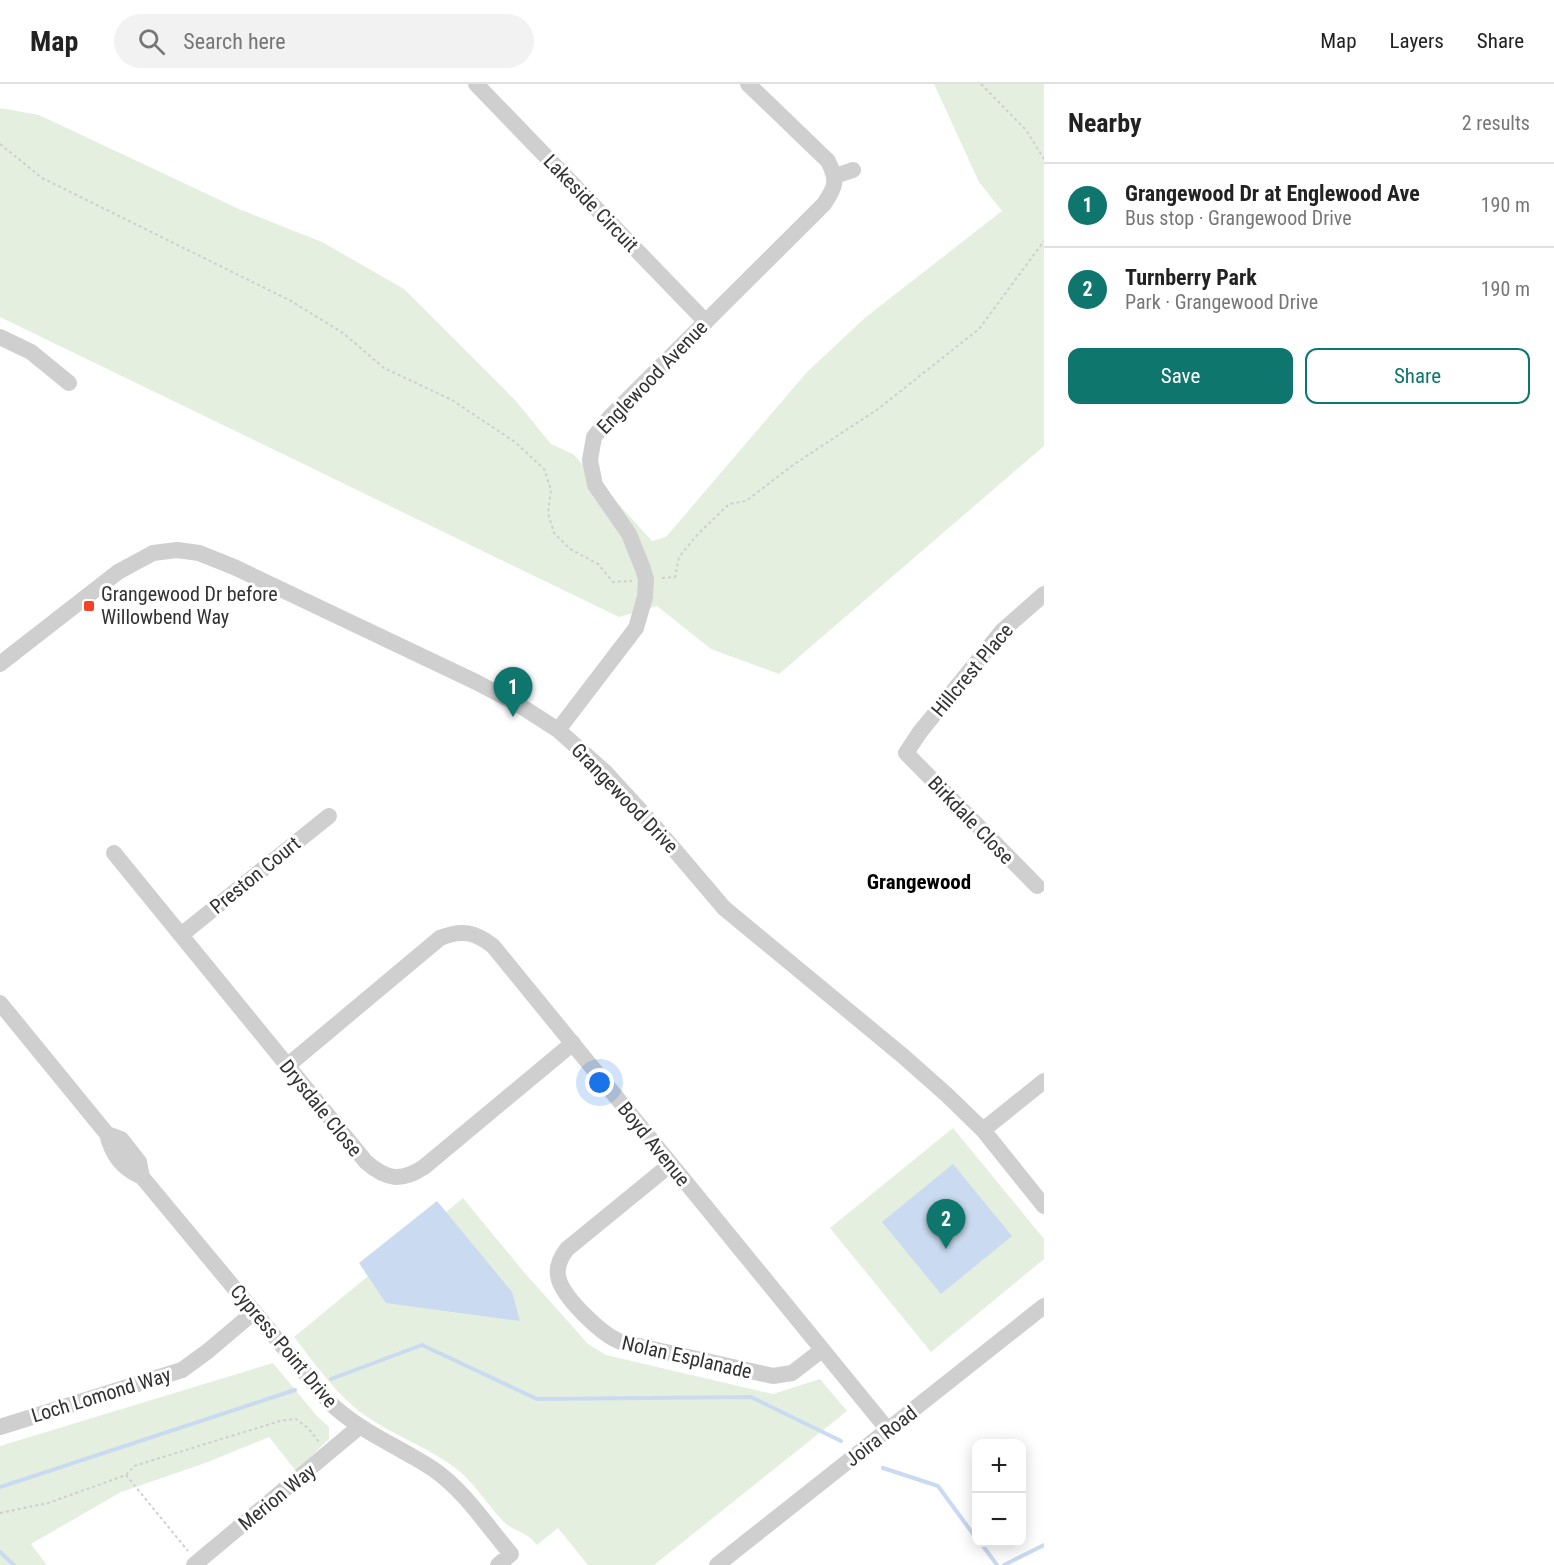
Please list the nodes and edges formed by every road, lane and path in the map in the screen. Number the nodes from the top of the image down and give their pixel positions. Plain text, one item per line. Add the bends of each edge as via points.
1 (476, 84) edge
2 (748, 84) edge
3 (981, 84) edge
4 (0, 144) edge
5 (1044, 159) edge
6 (854, 170) dead end
7 (835, 176) junction
8 (1044, 241) edge
9 (706, 322) junction
10 (0, 337) edge
11 (69, 383) dead end
12 (646, 579) junction
13 (1044, 594) edge
14 (0, 664) edge
15 (558, 730) junction
16 (906, 753) joint
17 (329, 816) dead end
18 (114, 853) dead end
19 (1037, 886) dead end
20 (181, 934) junction
21 (0, 1003) edge
22 (573, 1043) junction
23 (286, 1066) junction
24 (1044, 1081) edge
25 (983, 1130) junction
26 (671, 1164) junction
27 (1044, 1206) edge
28 (1044, 1306) edge
29 (254, 1312) junction
30 (822, 1350) junction
31 (0, 1427) edge
32 (359, 1427) junction
33 (888, 1430) junction
34 (329, 1454) junction
35 (126, 1475) junction
36 (0, 1513) edge
37 (196, 1564) edge
38 (498, 1565) edge
39 (717, 1565) edge

1 - 9 street, Lakeside Circuit
2 - 7 street via 828,161
3 - 5 path via 1026,130
4 - 12 path via 42,178 291,301 343,333 384,368 452,400 515,441 544,469 551,490 548,513 554,533 570,549 598,564 613,582
6 - 7 street
7 - 9 street, Englewood Avenue via 824,204
8 - 12 path via 979,329 878,409 746,501 729,504 679,557 675,577
9 - 12 street, Englewood Avenue via 594,437 590,460 595,485 629,534
10 - 11 street via 31,352
12 - 15 street, Englewood Avenue via 636,628
13 - 16 street, Hillcrest Place via 1002,631
14 - 15 street, Grangewood Drive via 118,572 153,553 177,550 199,553 255,577 476,682
15 - 25 street, Grangewood Drive via 613,780 724,908 903,1056
16 - 19 street, Birkdale Close
17 - 20 street, Preston Court
18 - 20 street, Drysdale Close
20 - 23 street, Drysdale Close
21 - 29 street, Cypress Point Drive via 107,1134 110,1149 128,1171 142,1177
22 - 23 street, Drysdale Close via 424,1167 405,1177 386,1175 366,1162
22 - 23 street, Boyd Avenue via 493,946 481,936 453,932 440,938
22 - 26 street, Boyd Avenue
24 - 25 street
25 - 27 street, Grangewood Drive
26 - 30 street, Boyd Avenue
26 - 30 street, Nolan Esplanade via 567,1249 561,1257 558,1278 569,1295 596,1327 612,1339 764,1376 792,1372
28 - 33 street, Joira Road
29 - 31 street, Loch Lomond Way via 182,1370
29 - 32 street, Cypress Point Drive via 329,1402
30 - 33 street, Boyd Avenue
32 - 34 street, Merion Way
32 - 38 street, Cypress Point Drive via 449,1482 511,1554
33 - 39 street, Joira Road
34 - 35 path via 302,1423 289,1419 134,1466
34 - 37 street, Merion Way
35 - 36 path via 48,1503
35 - 37 path

